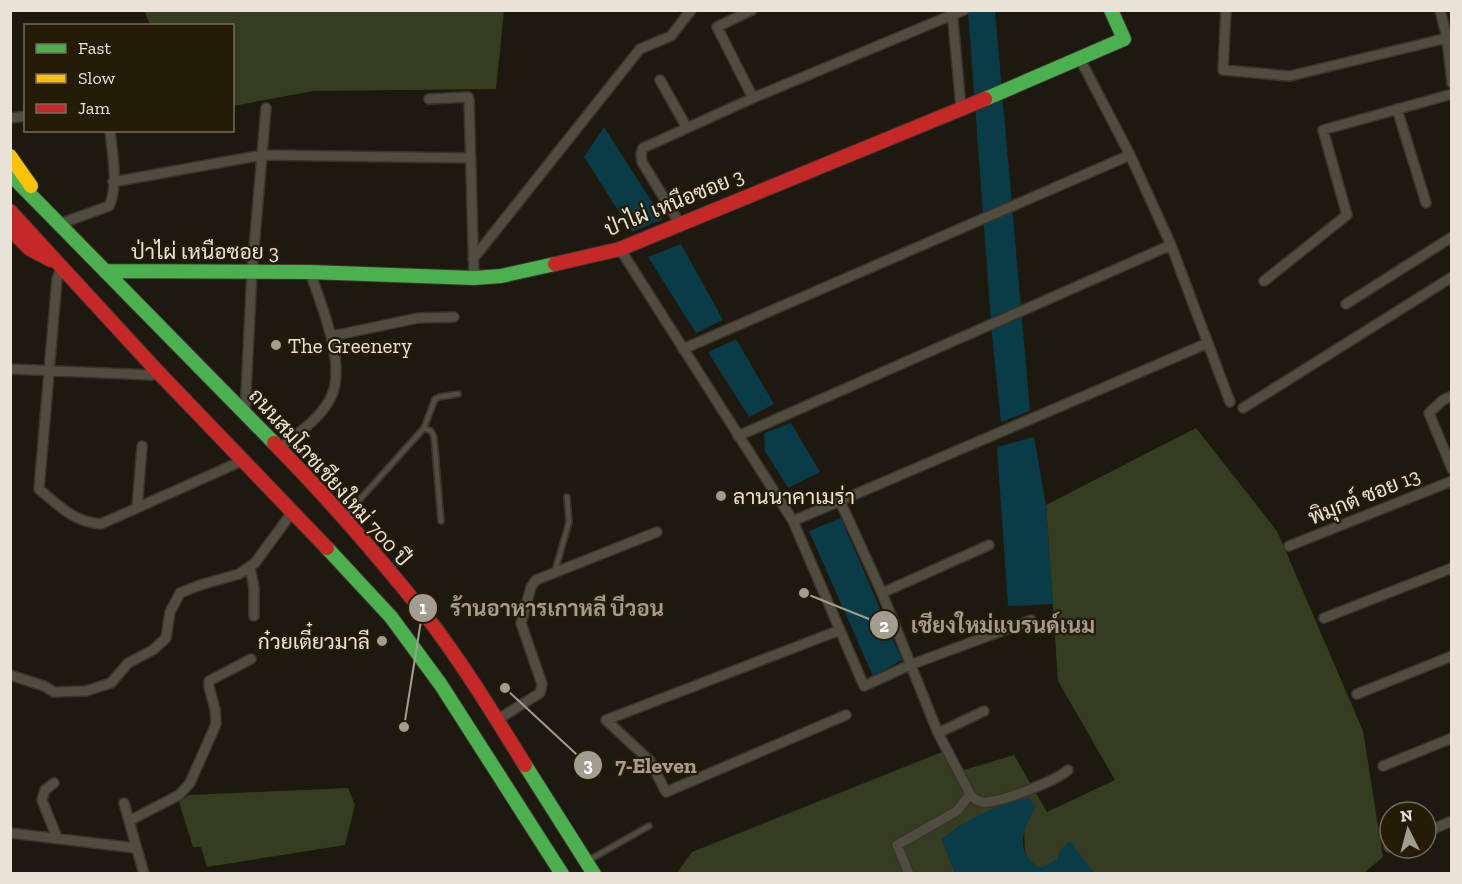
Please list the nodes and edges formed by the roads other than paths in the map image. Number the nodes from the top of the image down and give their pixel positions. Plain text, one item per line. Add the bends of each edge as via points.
1 (691, 10) edge
2 (752, 10) edge
3 (964, 10) edge
4 (1111, 10) edge
5 (1226, 10) edge
6 (1440, 10) edge
7 (953, 13) edge
8 (1447, 38) junction
9 (1080, 59) junction
10 (660, 80) dead end
11 (1452, 83) edge
12 (1452, 94) edge
13 (753, 98) junction
14 (429, 99) dead end
15 (966, 106) junction
16 (266, 108) dead end
17 (1397, 109) junction
18 (687, 128) junction
19 (110, 132) edge
20 (262, 154) junction
21 (1130, 155) junction
22 (10, 156) edge
23 (471, 158) junction
24 (10, 174) edge
25 (113, 182) junction
26 (1426, 203) dead end
27 (43, 207) junction
28 (10, 210) edge
29 (59, 224) junction
30 (680, 224) junction
31 (10, 229) edge
32 (1452, 237) edge
33 (1171, 245) junction
34 (620, 249) junction
35 (473, 259) junction
36 (62, 265) junction
37 (105, 271) junction
38 (252, 272) junction
39 (310, 272) junction
40 (1452, 277) edge
41 (474, 278) junction
42 (1264, 281) dead end
43 (1346, 304) dead end
44 (454, 317) dead end
45 (332, 336) junction
46 (1208, 343) junction
47 (683, 349) junction
48 (10, 369) edge
49 (48, 371) junction
50 (158, 372) junction
51 (458, 394) dead end
52 (1452, 396) edge
53 (1230, 402) dead end
54 (1243, 408) dead end
55 (245, 413) junction
56 (424, 428) junction
57 (738, 436) junction
58 (142, 446) dead end
59 (279, 448) junction
60 (244, 460) junction
61 (1452, 469) edge
62 (1452, 481) edge
63 (567, 497) dead end
64 (840, 501) junction
65 (137, 508) junction
66 (293, 511) junction
67 (343, 518) junction
68 (441, 520) dead end
69 (793, 521) junction
70 (657, 532) dead end
71 (988, 545) dead end
72 (1289, 546) dead end
73 (250, 566) junction
74 (1452, 568) edge
75 (555, 572) junction
76 (882, 593) junction
77 (254, 616) dead end
78 (1324, 618) dead end
79 (1031, 620) dead end
80 (840, 630) junction
81 (1452, 656) edge
82 (251, 659) dead end
83 (910, 665) junction
84 (10, 675) edge
85 (1357, 694) dead end
86 (984, 711) dead end
87 (846, 715) dead end
88 (497, 720) junction
89 (938, 733) junction
90 (1452, 738) edge
91 (1383, 766) dead end
92 (1068, 770) dead end
93 (54, 783) dead end
94 (970, 794) junction
95 (124, 803) dead end
96 (129, 821) junction
97 (1452, 821) edge
98 (649, 826) dead end
99 (1438, 827) edge
100 (10, 833) edge
101 (57, 838) junction
102 (136, 848) junction
103 (586, 861) junction
104 (144, 873) edge
105 (562, 873) edge
106 (594, 873) edge
107 (909, 873) edge

1 - 35 street via 672,36 640,49
2 - 13 street via 717,27
3 - 7 street
4 - 9 main road, ป่าไผ่ เหนือซอย 3 via 1124,39
5 - 8 street via 1223,70 1290,76
6 - 8 street
7 - 13 street
7 - 15 street
8 - 11 street
9 - 15 main road, ป่าไผ่ เหนือซอย 3
9 - 21 street
10 - 18 street
12 - 17 street
13 - 18 street
14 - 23 street via 470,99
15 - 30 main road, ป่าไผ่ เหนือซอย 3
16 - 20 street
17 - 26 street
17 - 42 street via 1323,130 1347,215
18 - 30 street via 643,148 641,154 642,162
19 - 25 street
20 - 23 street
20 - 25 street
20 - 38 street
21 - 33 street
21 - 47 street
22 - 27 main road
23 - 35 street
24 - 27 main road, ถนนสมโภชเชียงใหม่ 700 ปี
25 - 29 street via 109,206
27 - 29 main road, ถนนสมโภชเชียงใหม่ 700 ปี
28 - 36 main road
29 - 37 main road, ถนนสมโภชเชียงใหม่ 700 ปี
30 - 34 main road, ป่าไผ่ เหนือซอย 3
31 - 36 main road via 30,249
32 - 43 street
33 - 46 street
33 - 57 street
34 - 41 main road, ป่าไผ่ เหนือซอย 3 via 501,276
34 - 47 street
35 - 41 street
36 - 49 street via 57,279
36 - 50 main road
37 - 38 main road, ป่าไผ่ เหนือซอย 3
37 - 55 main road, ถนนสมโภชเชียงใหม่ 700 ปี
38 - 39 main road, ป่าไผ่ เหนือซอย 3
38 - 55 street
39 - 41 main road, ป่าไผ่ เหนือซอย 3
39 - 45 street
40 - 54 street
44 - 45 street via 418,318
45 - 59 street via 336,377 331,399 315,419
46 - 53 street
46 - 64 street
47 - 57 street
48 - 49 street
49 - 50 street via 152,375
49 - 65 street via 39,489 86,523 101,524
50 - 60 main road
51 - 56 lane via 435,399
52 - 61 street via 1428,412
55 - 59 main road, ถนนสมโภชเชียงใหม่ 700 ปี
56 - 67 lane
56 - 68 lane via 434,437
57 - 69 street
58 - 65 street
59 - 67 main road, ถนนสมโภชเชียงใหม่ 700 ปี
60 - 65 street
60 - 66 main road
62 - 72 street, พิมุกต์ ซอย 13
63 - 75 lane via 568,522
64 - 69 street
64 - 76 street
66 - 73 street
66 - 105 main road via 391,617 441,686
67 - 88 main road, ถนนสมโภชเชียงใหม่ 700 ปี via 428,619
69 - 80 street
70 - 75 street
71 - 76 street
73 - 77 street
73 - 84 street via 238,574 180,592 170,612 166,638 128,663 111,683 86,691 54,692
74 - 78 street
75 - 88 street via 536,580 531,587 521,623 542,690
76 - 83 street
79 - 83 street
80 - 83 street via 864,686
80 - 87 street via 606,720 650,761 666,792
81 - 85 street
82 - 96 street via 209,681 216,723 190,783 179,795
83 - 89 street
86 - 89 street
88 - 103 main road, ถนนสมโภชเชียงใหม่ 700 ปี
89 - 94 street
90 - 91 street
92 - 94 street via 1027,791 986,802 978,802
93 - 101 street via 45,790 42,800
94 - 107 street via 957,811 897,845
95 - 96 street
96 - 102 street
97 - 99 street
98 - 103 lane
100 - 101 street
101 - 102 street
102 - 104 street
103 - 106 main road, ถนนสมโภชเชียงใหม่ 700 ปี

